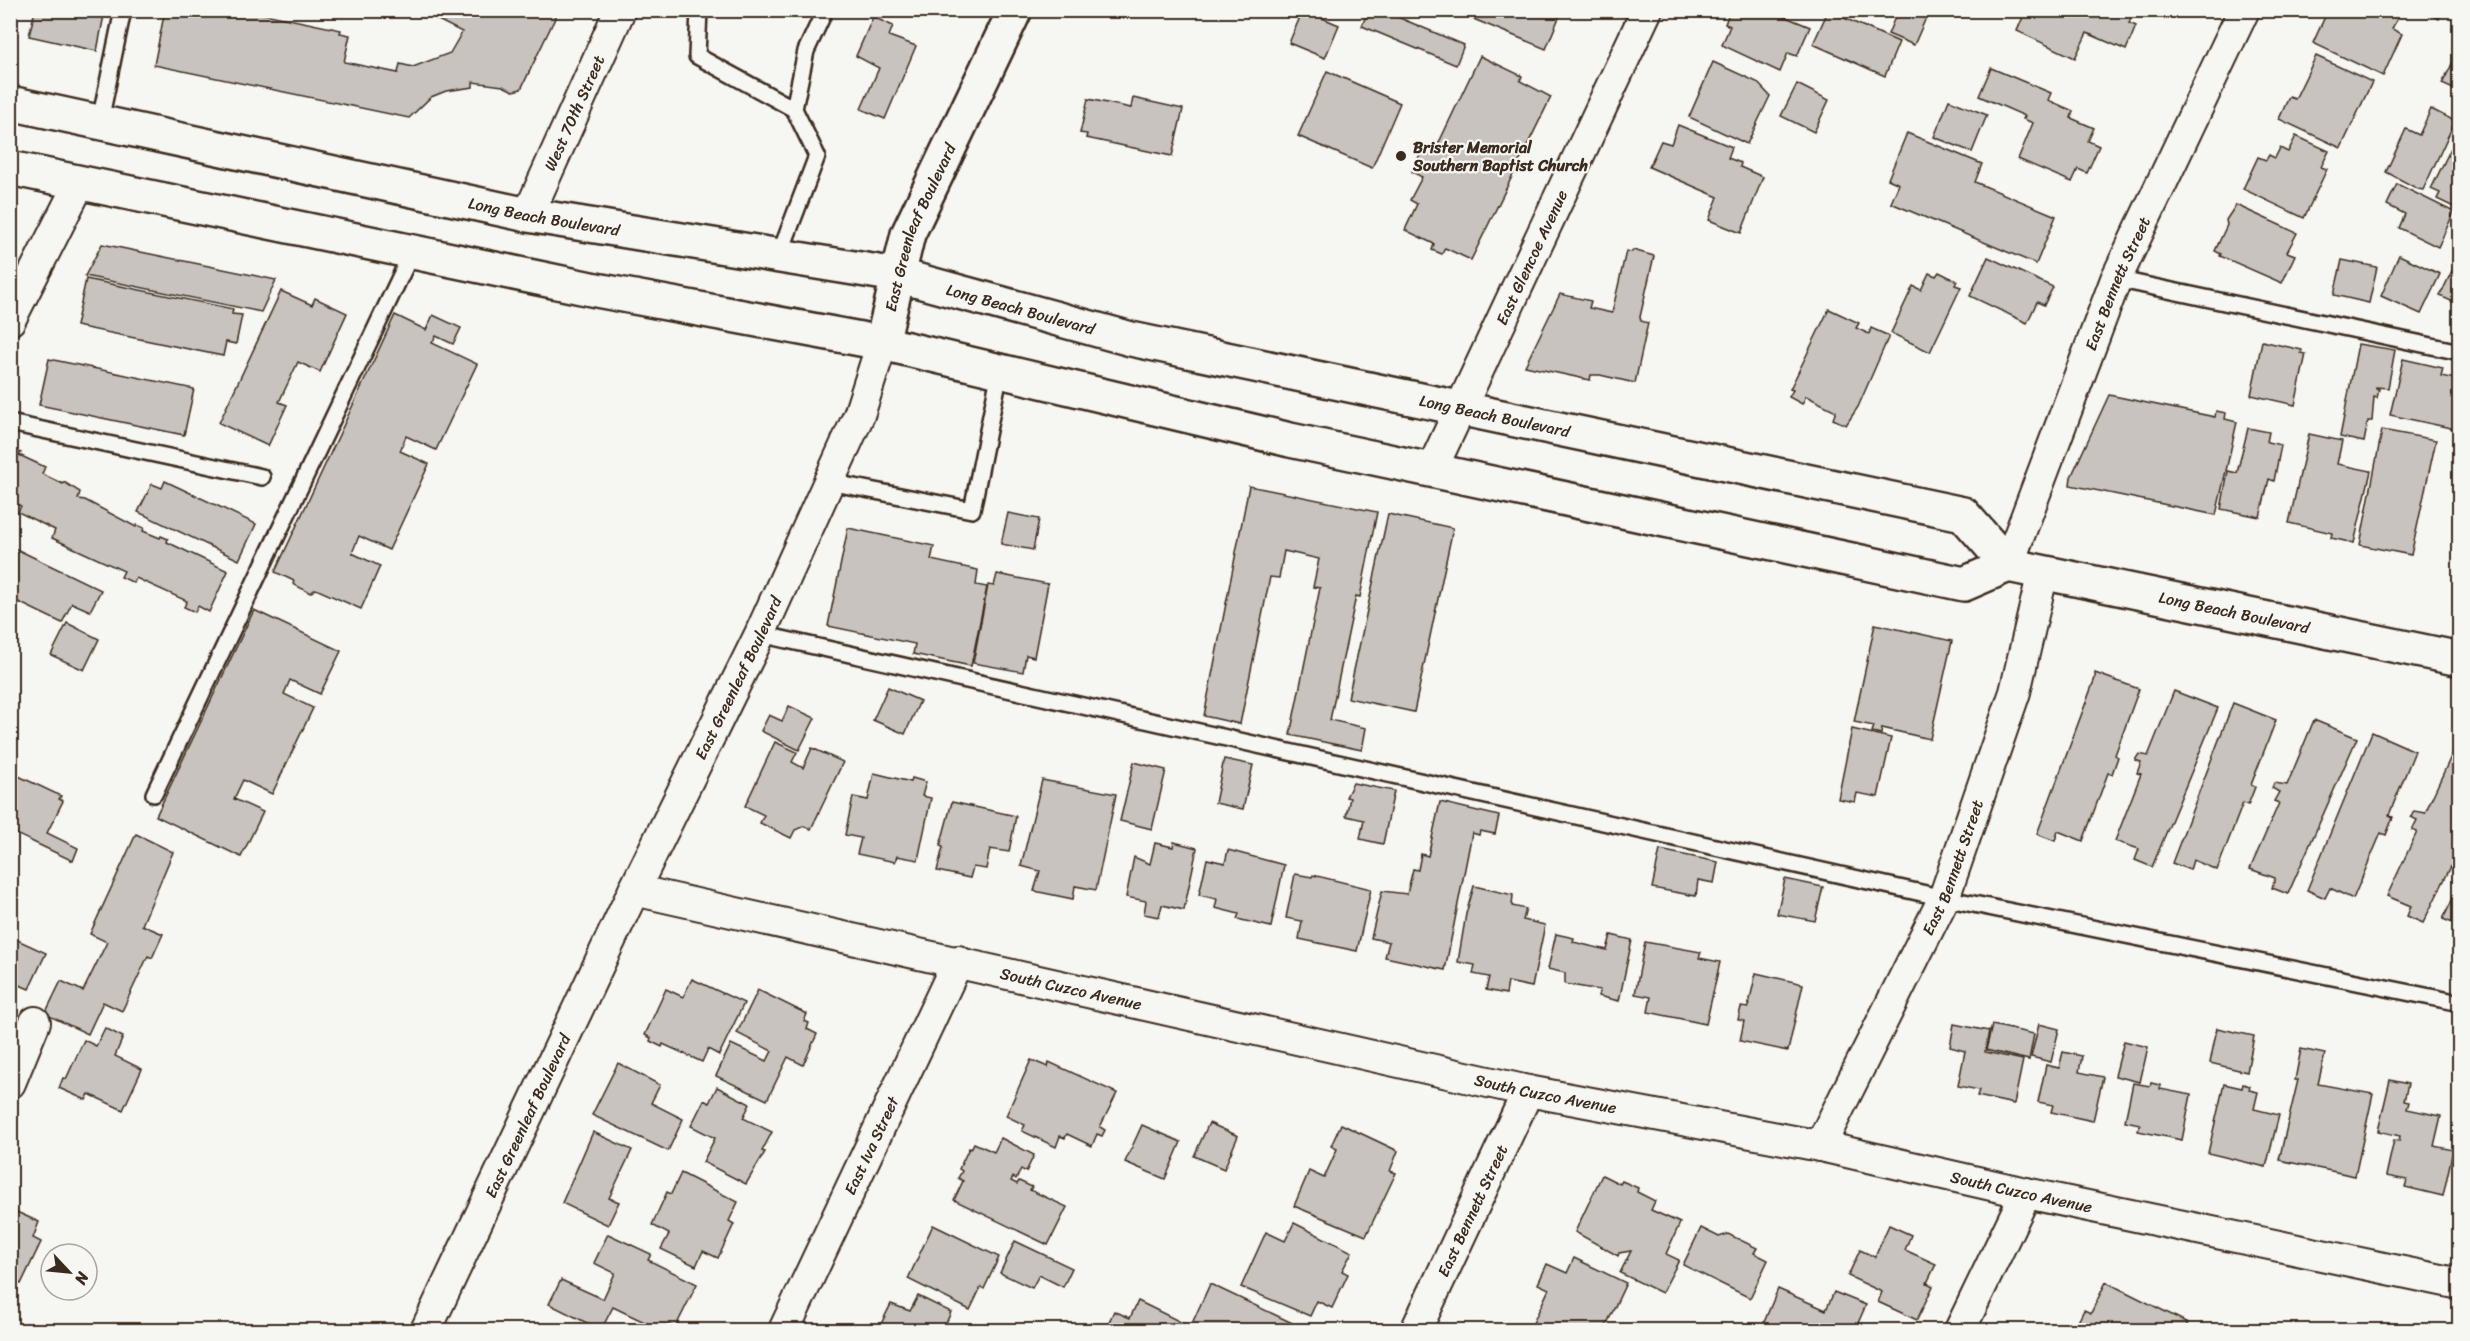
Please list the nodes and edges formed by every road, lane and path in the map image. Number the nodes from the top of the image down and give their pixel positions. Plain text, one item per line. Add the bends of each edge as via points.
1 (123, 10) edge
2 (620, 10) edge
3 (699, 10) edge
4 (825, 10) edge
5 (1015, 10) edge
6 (1647, 10) edge
7 (2244, 10) edge
8 (10, 103) edge
9 (794, 109) junction
10 (100, 122) junction
11 (10, 168) edge
12 (80, 182) junction
13 (528, 215) junction
14 (411, 252) junction
15 (779, 256) junction
16 (897, 274) junction
17 (2116, 279) junction
18 (10, 321) edge
19 (882, 343) junction
20 (2460, 352) edge
21 (1000, 371) junction
22 (1460, 409) junction
23 (10, 423) edge
24 (1431, 471) junction
25 (262, 477) dead end
26 (829, 482) junction
27 (2008, 565) junction
28 (2043, 572) junction
29 (760, 634) junction
30 (2460, 659) edge
31 (154, 794) dead end
32 (634, 890) junction
33 (1944, 898) junction
34 (958, 961) junction
35 (2460, 1003) edge
36 (35, 1022) dead end
37 (10, 1083) edge
38 (1528, 1091) junction
39 (1820, 1146) junction
40 (2026, 1193) junction
41 (2460, 1284) edge
42 (426, 1330) edge
43 (784, 1330) edge
44 (1416, 1330) edge
45 (1960, 1330) edge

1 - 10 lane
2 - 13 street, West 70th Street
3 - 9 lane via 697,56
4 - 9 lane via 806,51
5 - 16 main road, East Greenleaf Boulevard via 908,234
6 - 22 street, East Glencoe Avenue
7 - 17 street, East Bennett Street
8 - 10 main road, Long Beach Boulevard
9 - 15 lane via 817,156
10 - 13 main road, Long Beach Boulevard
11 - 12 main road
12 - 14 main road
12 - 18 street
13 - 15 main road, Long Beach Boulevard
14 - 19 main road
14 - 31 lane
15 - 16 main road, Long Beach Boulevard
16 - 19 main road, East Greenleaf Boulevard
16 - 22 main road, Long Beach Boulevard via 1131,339
17 - 20 lane
17 - 27 street, East Bennett Street
19 - 21 main road
19 - 26 street, East Greenleaf Boulevard via 860,415
21 - 24 main road
21 - 26 lane via 972,510
22 - 24 street, East Glencoe Avenue
22 - 27 main road, Long Beach Boulevard via 1963,514
23 - 25 lane
24 - 27 main road via 1964,584
26 - 29 street, East Greenleaf Boulevard
27 - 28 main road, Long Beach Boulevard
28 - 30 main road, Long Beach Boulevard
28 - 33 street, East Bennett Street via 2016,692
29 - 32 street, East Greenleaf Boulevard
29 - 33 lane
32 - 34 street, South Cuzco Avenue
32 - 42 street, East Greenleaf Boulevard
33 - 35 lane
33 - 39 street, East Bennett Street
34 - 38 street, South Cuzco Avenue
34 - 43 street, East Iva Street
36 - 37 street
38 - 39 street, South Cuzco Avenue
38 - 44 street, East Bennett Street
39 - 40 street, South Cuzco Avenue
40 - 41 street, South Cuzco Avenue
40 - 45 street

